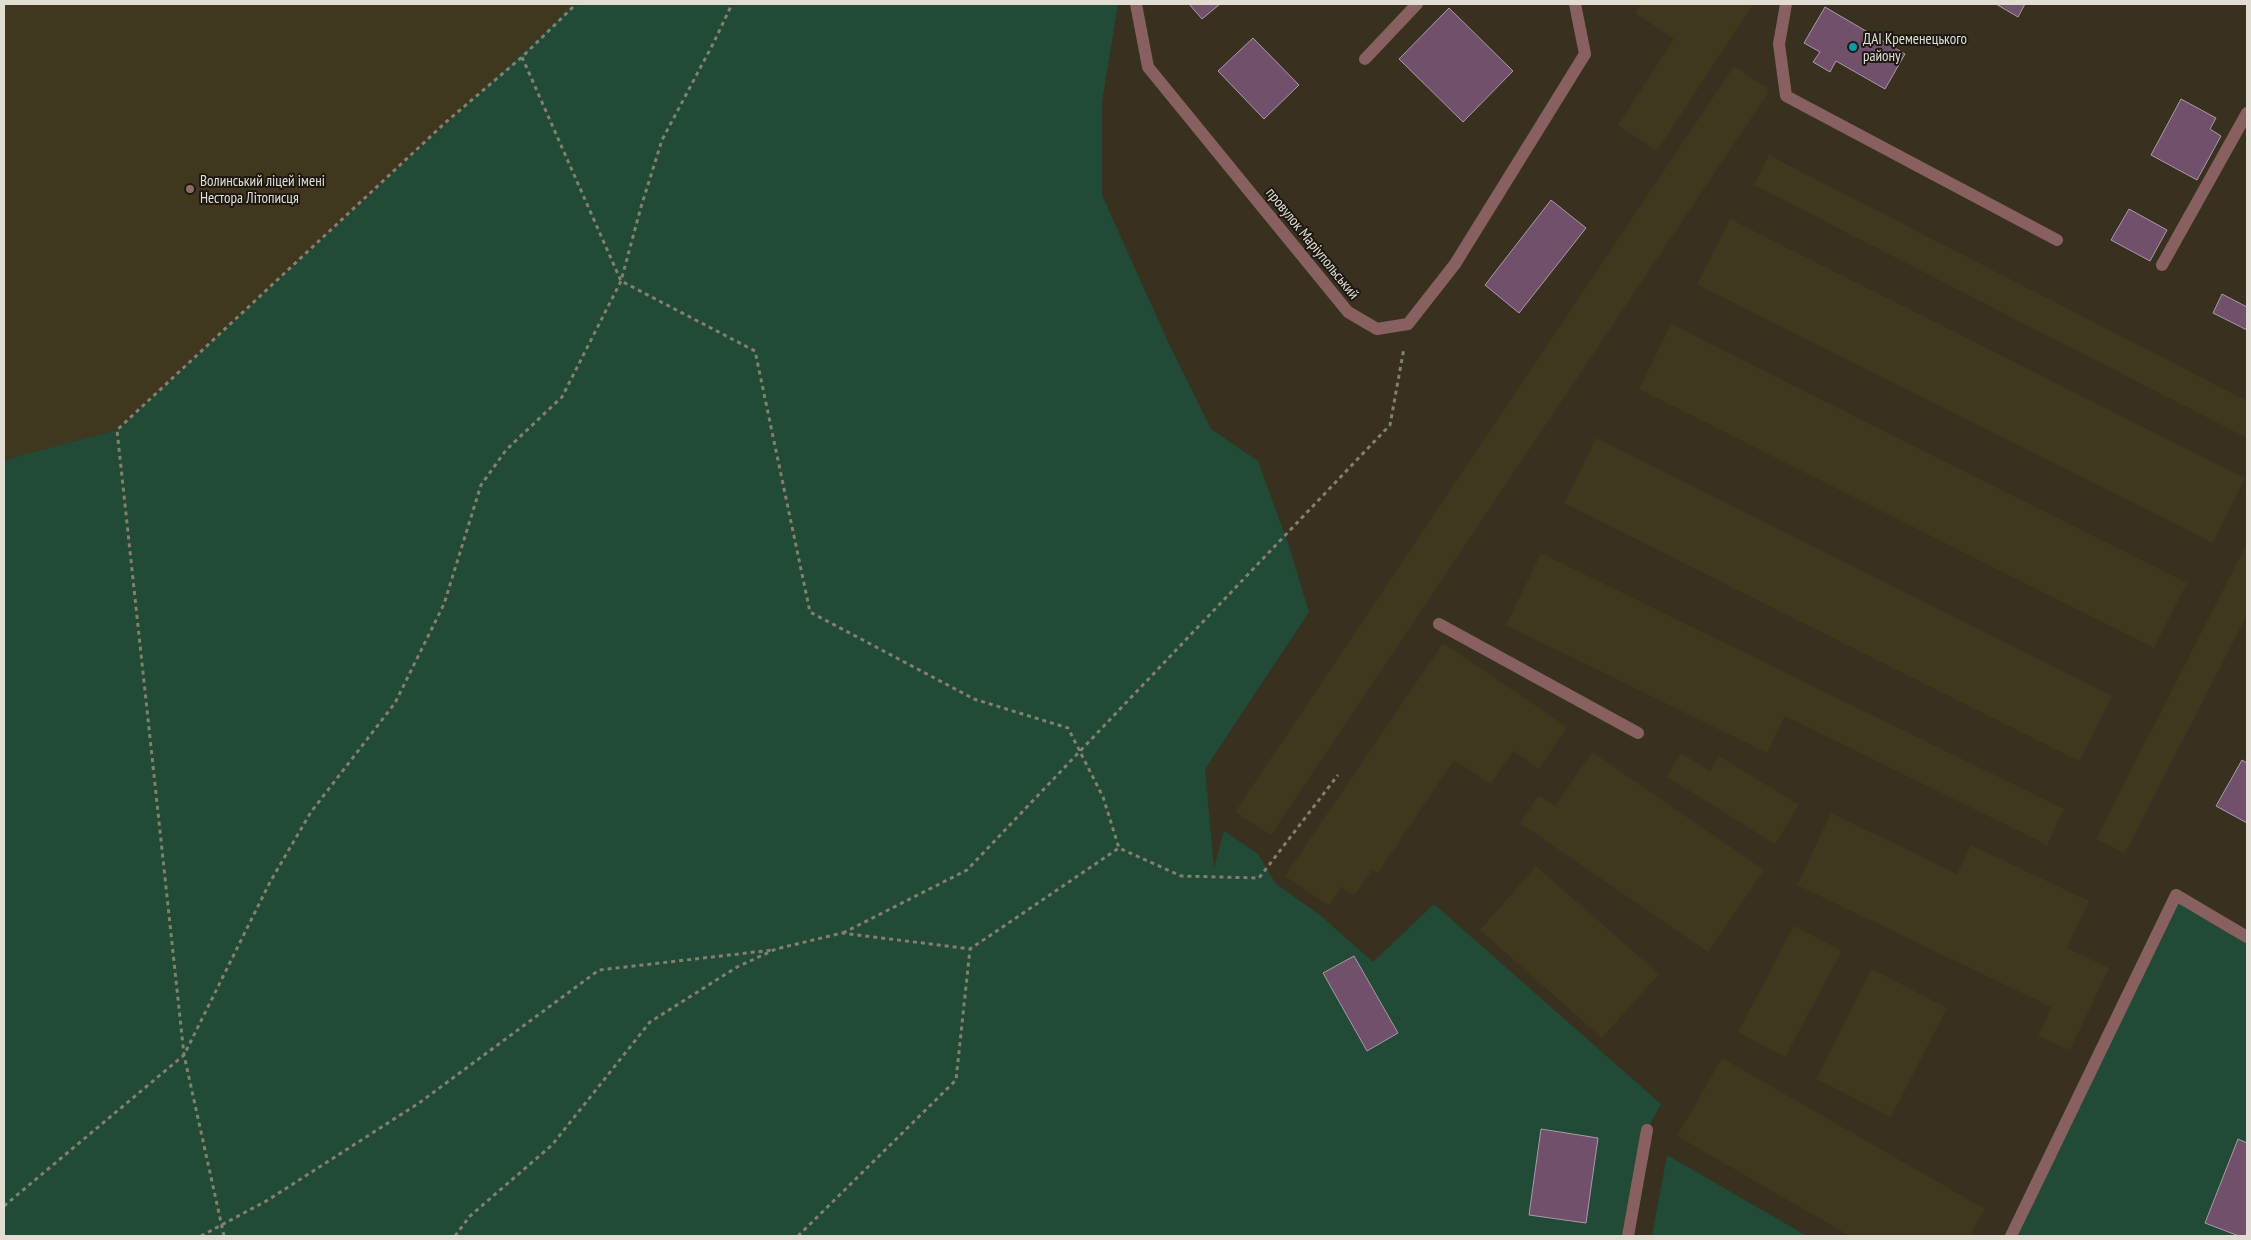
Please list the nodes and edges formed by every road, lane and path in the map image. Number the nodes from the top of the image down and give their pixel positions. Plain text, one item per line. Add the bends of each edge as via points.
1 (576, 4) edge
2 (732, 4) edge
3 (1136, 4) edge
4 (1417, 4) edge
5 (1575, 4) edge
6 (1786, 4) edge
7 (522, 57) junction
8 (1365, 59) dead end
9 (2247, 113) edge
10 (2057, 240) dead end
11 (2162, 266) dead end
12 (622, 281) junction
13 (1408, 324) junction
14 (1439, 624) dead end
15 (1638, 733) dead end
16 (1080, 752) junction
17 (1338, 775) dead end
18 (1120, 848) junction
19 (842, 933) junction
20 (2247, 937) edge
21 (776, 949) junction
22 (970, 949) junction
23 (184, 1056) junction
24 (1647, 1130) dead end
25 (4, 1206) edge
26 (222, 1225) junction
27 (201, 1236) edge
28 (224, 1236) edge
29 (455, 1236) edge
30 (798, 1236) edge
31 (1628, 1236) edge
32 (2011, 1236) edge

1 - 7 path
2 - 12 path via 662,140
3 - 13 street, провулок Маріупольський via 1148,67 1348,312 1377,329
4 - 8 street
5 - 13 street via 1584,54 1455,264
6 - 10 street via 1779,44 1786,96
7 - 12 path
7 - 23 path via 446,122 118,430
9 - 11 street
12 - 16 path via 755,352 810,612 974,699 1068,728
12 - 23 path via 562,397 506,450 481,486 444,604 395,703 311,812 270,882
13 - 16 path via 1390,425
14 - 15 street
16 - 18 path via 1103,797
16 - 19 path via 967,870
17 - 18 path via 1259,878 1181,876
18 - 22 path
19 - 21 path
19 - 22 path
20 - 32 street via 2176,895
21 - 26 path via 599,970 419,1103 268,1200
21 - 29 path via 737,967 650,1022 552,1145 470,1216
22 - 30 path via 956,1080
23 - 25 path
23 - 26 path
24 - 31 street
26 - 27 path
26 - 28 path

